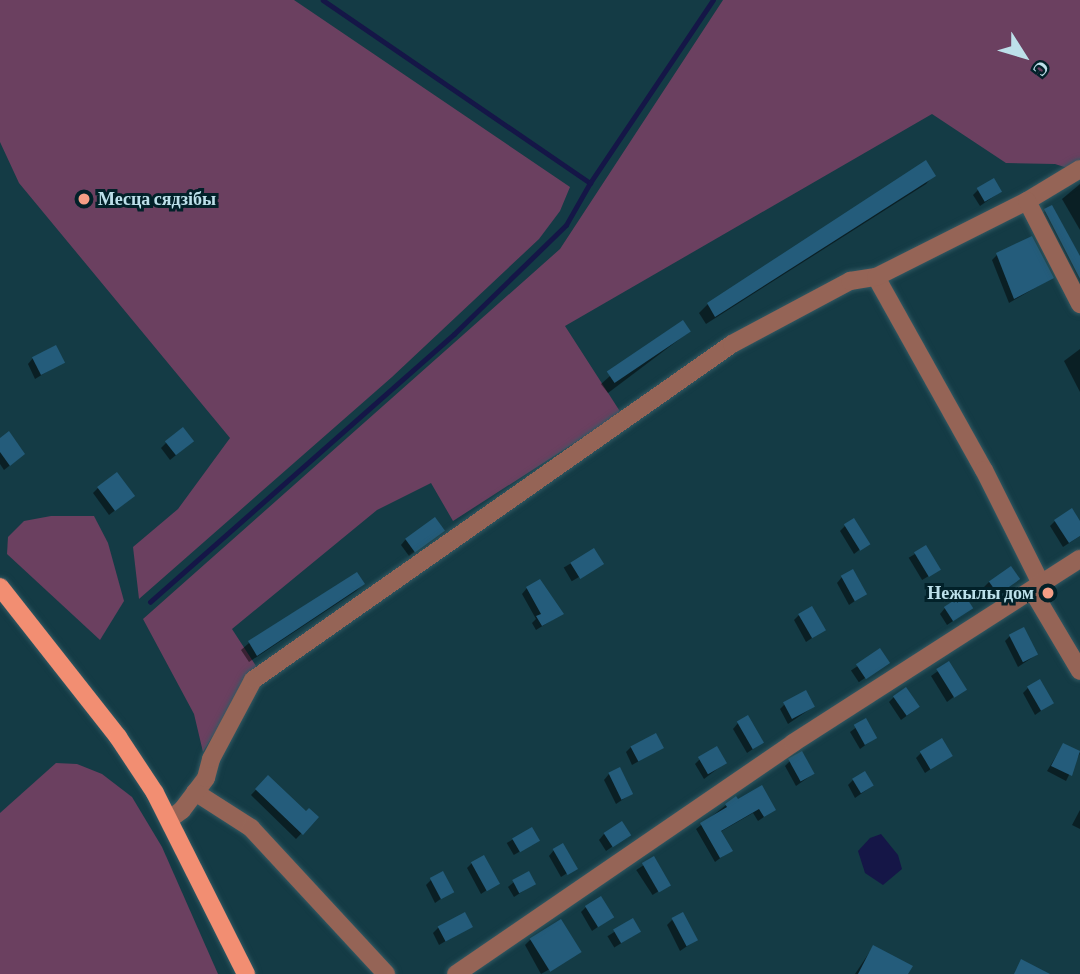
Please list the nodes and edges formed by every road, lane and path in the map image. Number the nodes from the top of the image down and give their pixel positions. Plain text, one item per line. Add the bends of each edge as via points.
1 (1080, 169) edge
2 (1027, 201) junction
3 (876, 277) junction
4 (1080, 304) edge
5 (1080, 559) edge
6 (0, 587) edge
7 (1036, 587) junction
8 (1080, 671) edge
9 (195, 792) junction
10 (170, 819) junction
11 (246, 974) edge
12 (386, 974) edge
13 (456, 974) edge

1 - 2 street
2 - 3 street
2 - 4 street
3 - 7 street via 984,470
3 - 9 street via 849,281 732,344 253,680
5 - 7 street
6 - 10 main road via 118,737
7 - 8 street
7 - 13 street via 793,743
9 - 10 street
9 - 12 street via 251,828
10 - 11 main road

